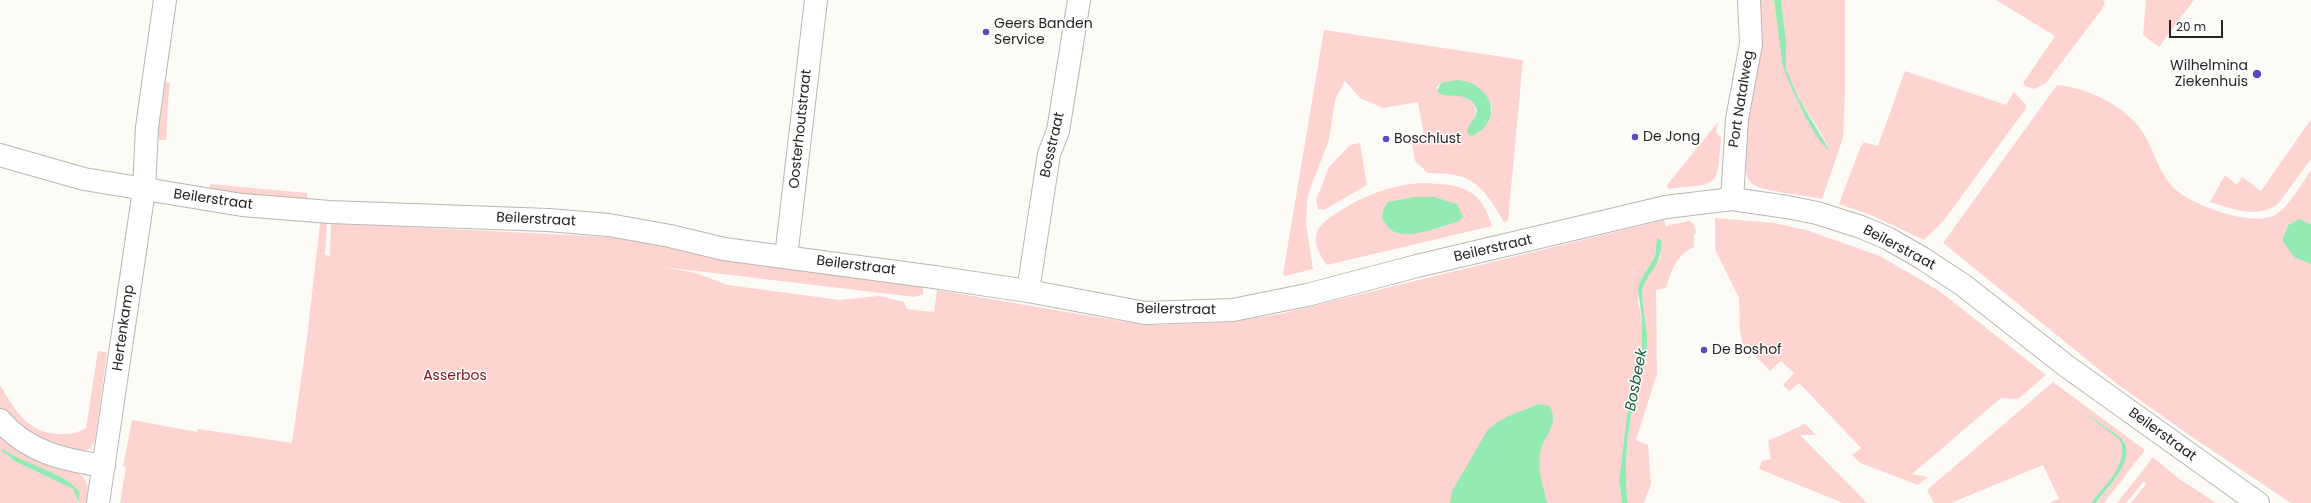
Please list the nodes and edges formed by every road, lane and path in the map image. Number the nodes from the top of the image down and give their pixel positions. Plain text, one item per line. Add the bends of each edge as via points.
1 (165, 0) edge
2 (816, 0) edge
3 (1079, 0) edge
4 (1749, 0) edge
5 (0, 155) edge
6 (144, 190) junction
7 (1732, 199) junction
8 (786, 257) junction
9 (1028, 291) junction
10 (0, 420) edge
11 (104, 466) junction
12 (98, 503) edge
13 (2258, 503) edge

1 - 6 street via 147,127
2 - 8 street, Oosterhoutstraat
3 - 9 street, Bosstraat via 1058,131 1049,154
4 - 7 street, Port Natalweg via 1751,44 1737,119
5 - 6 street, Beilerstraat via 84,180
6 - 8 street, Beilerstraat via 242,205 281,208 609,225 724,249
6 - 11 street, Hertenkamp
7 - 9 street, Beilerstraat via 1666,207 1307,295 1233,310 1145,313
7 - 13 street, Beilerstraat via 1817,213 1880,235 1906,248 1963,285 2065,365
8 - 9 street, Beilerstraat
10 - 11 street via 20,438 42,451 67,460
11 - 12 street, Hertenkamp

